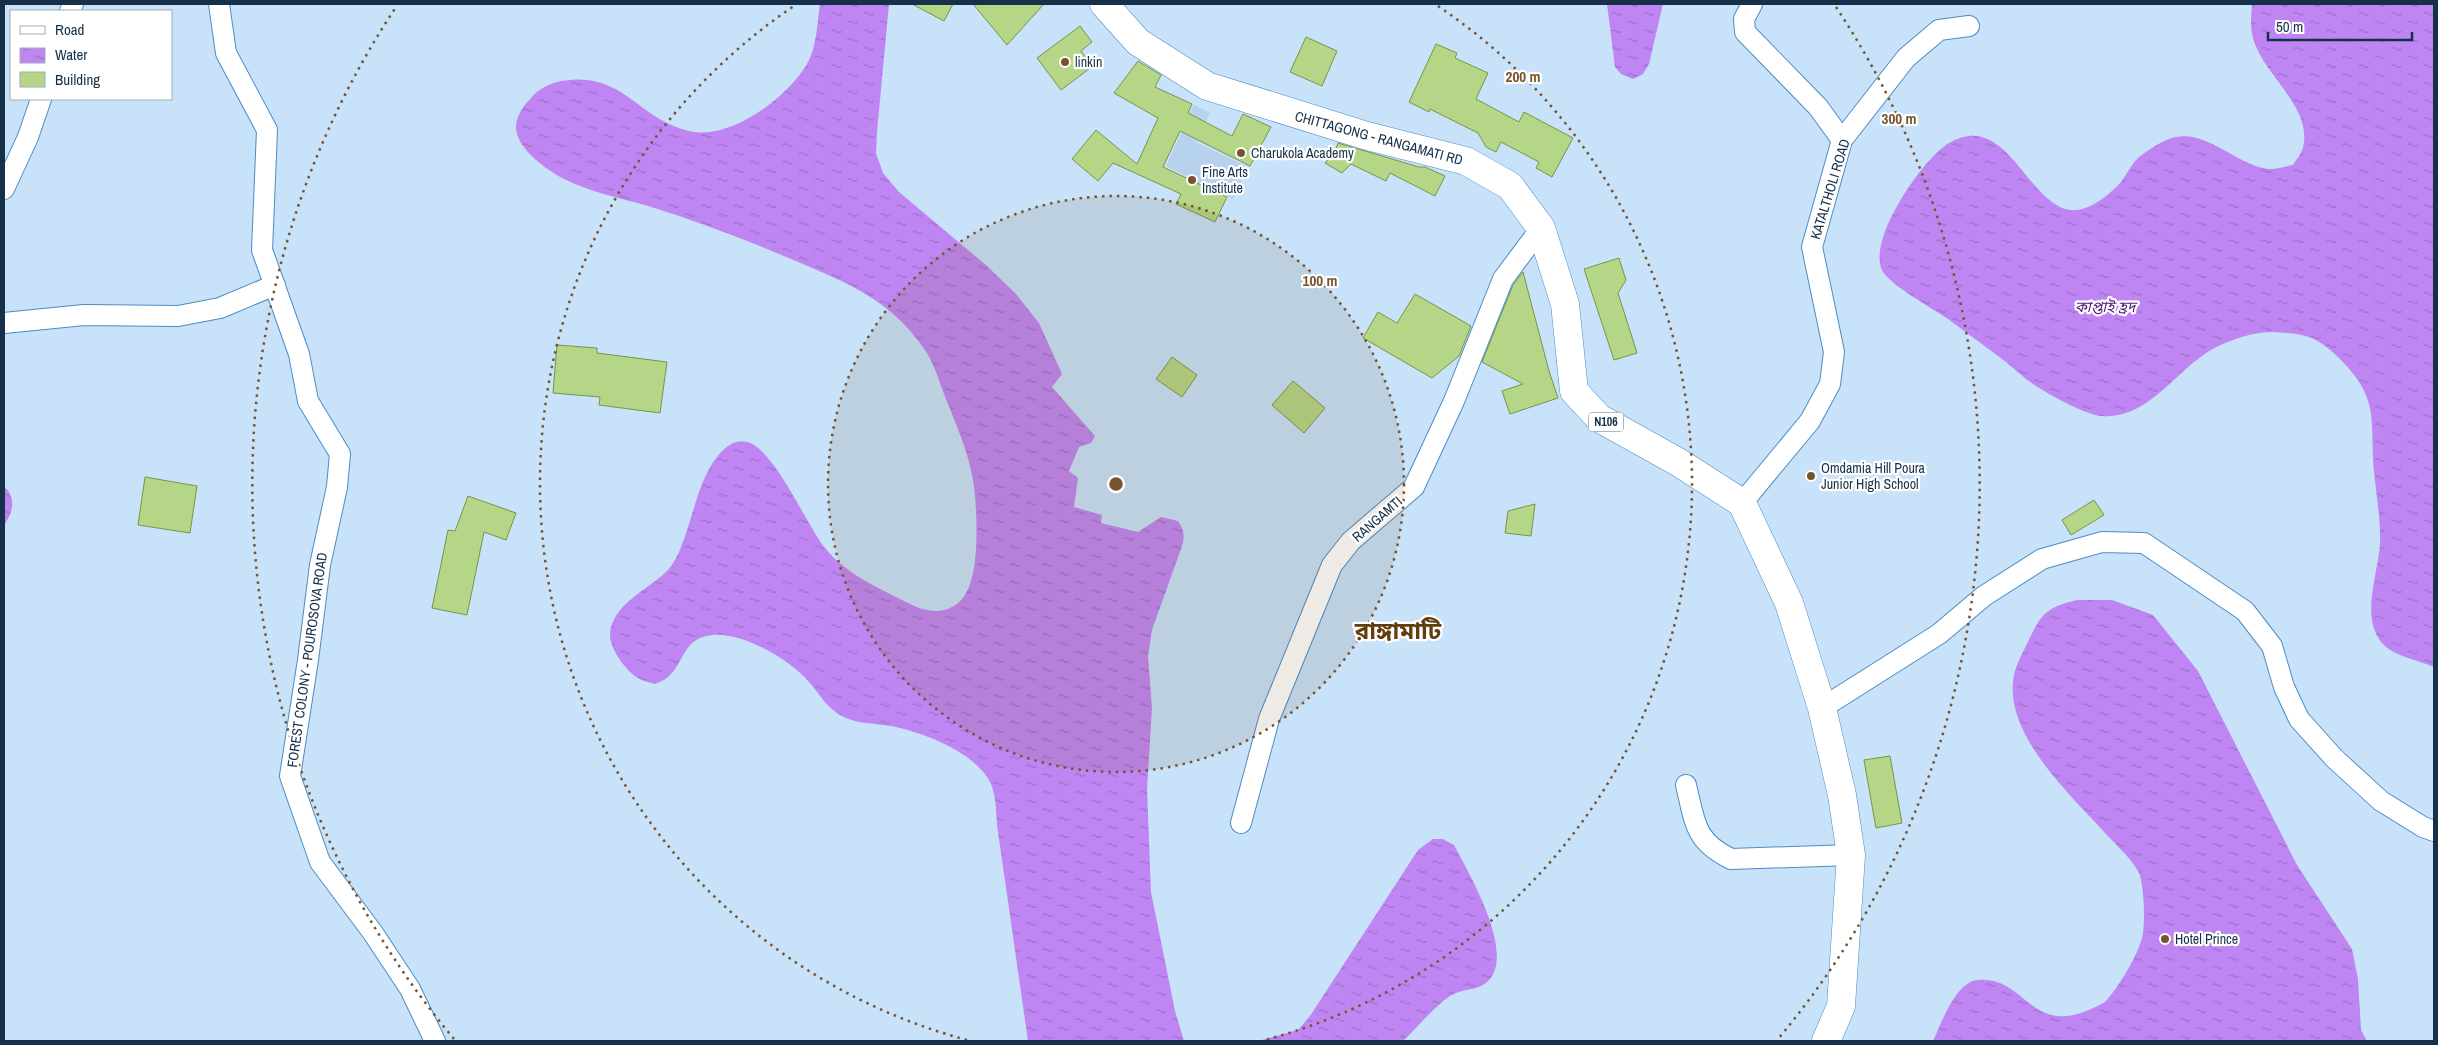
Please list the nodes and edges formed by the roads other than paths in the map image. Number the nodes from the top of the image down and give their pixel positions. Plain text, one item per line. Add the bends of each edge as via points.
1 (219, 4) edge
2 (1104, 4) edge
3 (1752, 4) edge
4 (1969, 26) dead end
5 (41, 100) edge
6 (1842, 140) junction
7 (4, 189) edge
8 (1540, 228) junction
9 (275, 285) junction
10 (4, 323) edge
11 (1742, 503) junction
12 (1822, 708) junction
13 (1686, 785) dead end
14 (1241, 822) dead end
15 (2434, 831) edge
16 (1851, 855) junction
17 (435, 1041) edge
18 (1826, 1041) edge

1 - 9 street, FOREST COLONY - POUROSOVA ROAD via 226,53 268,130 262,250
2 - 8 highway, CHITTAGONG - RANGAMATI RD / N106 via 1138,42 1207,86 1358,134 1466,160 1510,186
3 - 6 street via 1744,19 1745,32 1818,107
4 - 6 street, KATALTHOLI ROAD via 1939,30 1906,58
5 - 7 street
6 - 11 street, KATALTHOLI ROAD via 1812,247 1834,352 1830,384 1810,421
8 - 11 highway, CHITTAGONG - RANGAMATI RD / N106 via 1565,304 1574,391 1599,418 1678,462
8 - 14 street, RANGAMTI via 1503,279 1454,401 1414,487 1351,540 1332,565 1269,719
9 - 10 street via 220,308 178,316 84,315
9 - 17 street, FOREST COLONY - POUROSOVA ROAD via 299,354 308,401 340,454 337,487 320,565 290,776 320,862 410,989
11 - 12 highway via 1789,603
12 - 15 street via 1939,634 1984,596 2042,559 2102,542 2144,543 2245,610 2272,646 2284,687 2299,719 2334,758 2381,801 2423,828
12 - 16 highway via 1842,795
13 - 16 street via 1696,830 1714,850 1731,859
16 - 18 highway via 1841,1006

